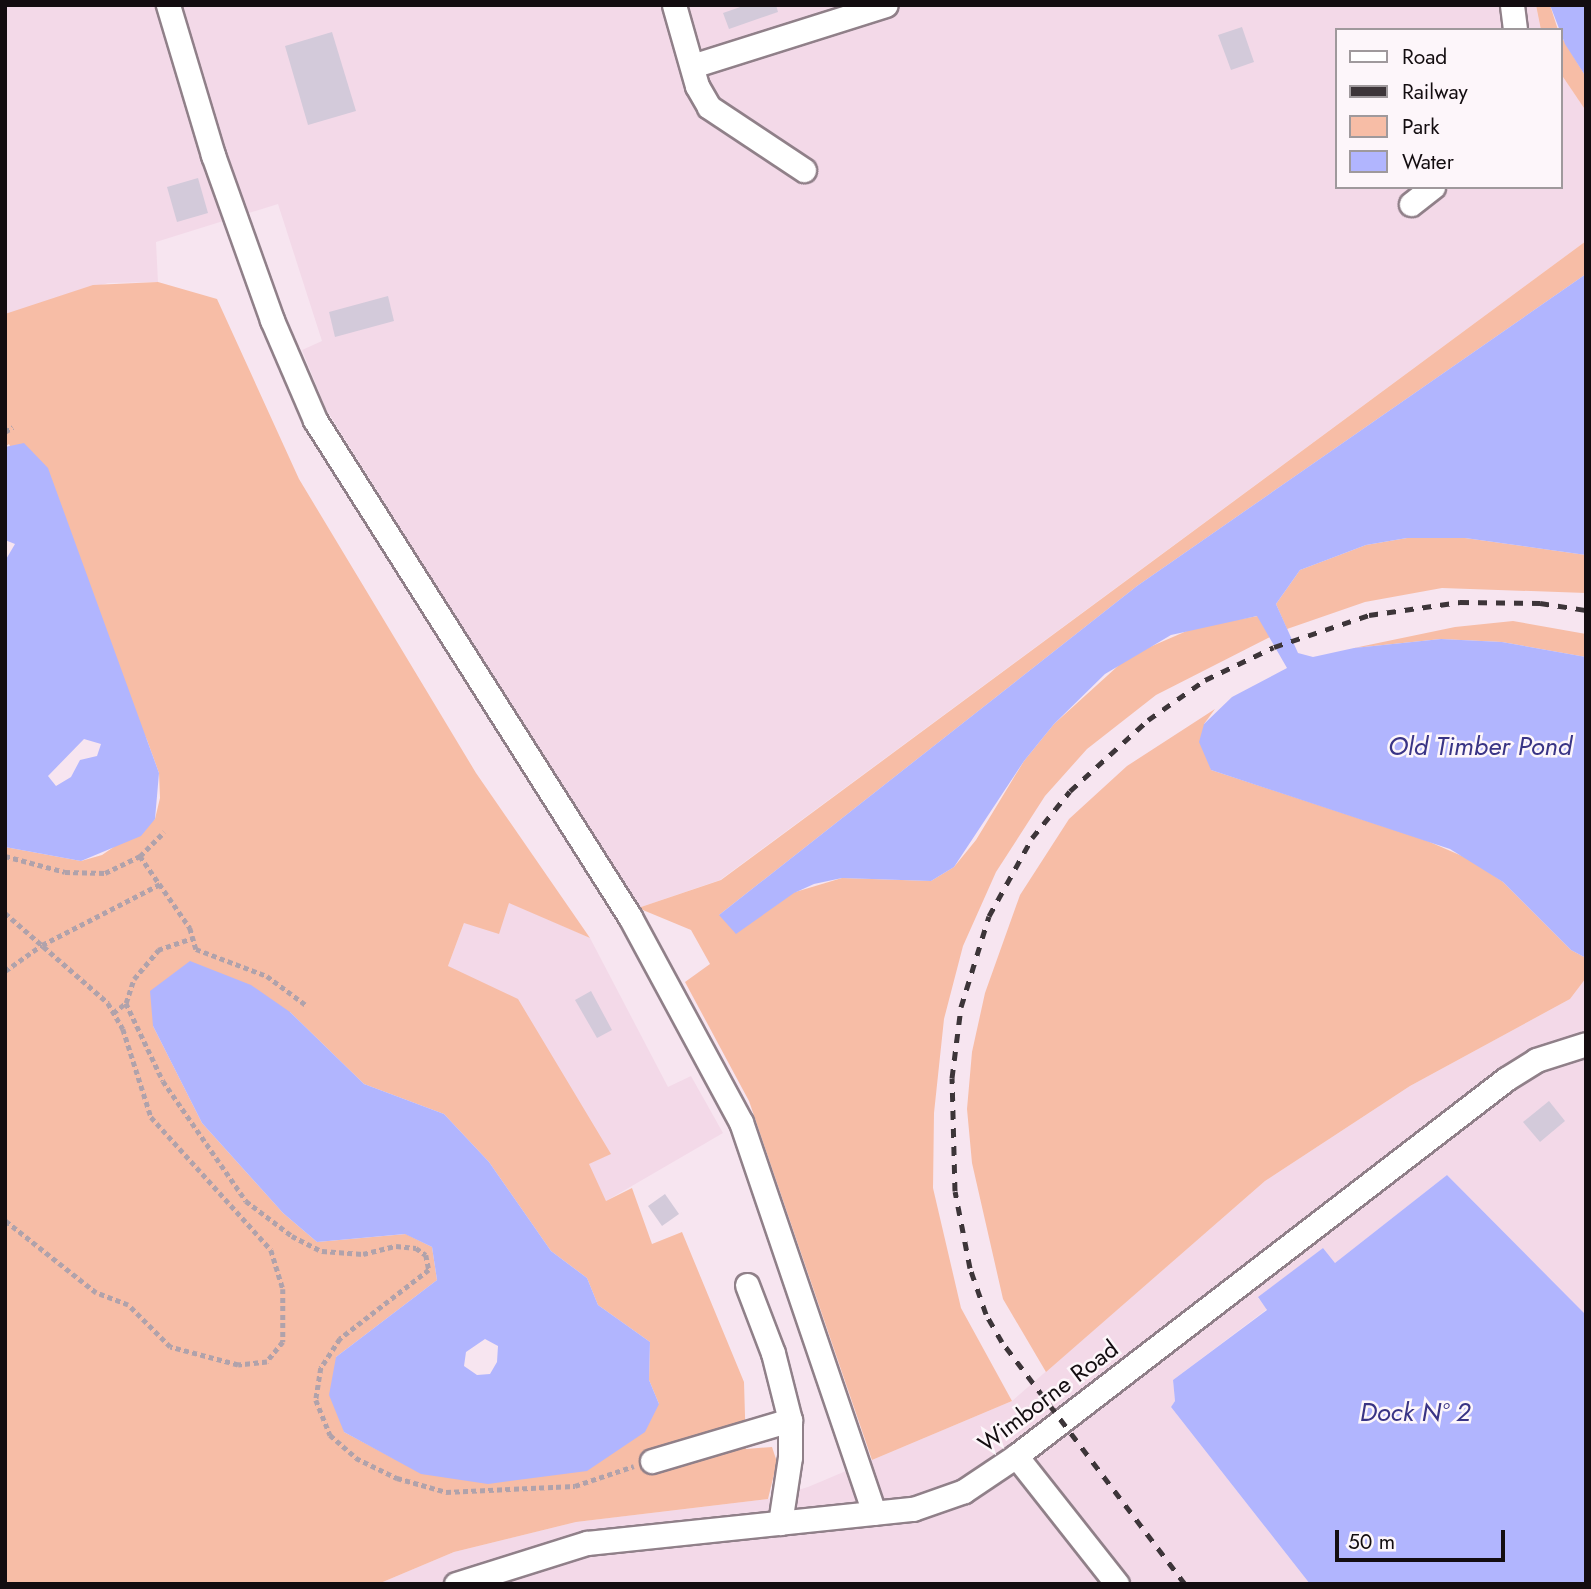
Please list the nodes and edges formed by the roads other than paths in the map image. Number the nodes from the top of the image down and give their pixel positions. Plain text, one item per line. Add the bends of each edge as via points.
1 (168, 5) edge
2 (674, 5) edge
3 (886, 5) edge
4 (1512, 5) edge
5 (1515, 28) edge
6 (692, 66) junction
7 (804, 170) dead end
8 (1430, 189) edge
9 (1411, 204) dead end
10 (1586, 1044) edge
11 (747, 1285) dead end
12 (790, 1420) junction
13 (1016, 1456) junction
14 (652, 1461) road end
15 (874, 1513) junction
16 (780, 1523) junction
17 (456, 1584) edge
18 (1117, 1584) edge

1 - 15 street via 212,155 272,320 315,420 630,917 741,1122
2 - 6 street
3 - 6 street
4 - 5 street
6 - 7 street via 709,107
8 - 9 street
10 - 13 street, Wimborne Road via 1536,1060 1506,1079
11 - 12 street via 774,1353
12 - 14 street
12 - 16 street via 790,1457
13 - 15 street, Wimborne Road via 940,1502
13 - 18 street
15 - 16 street, Wimborne Road
16 - 17 street, Wimborne Road via 587,1543

